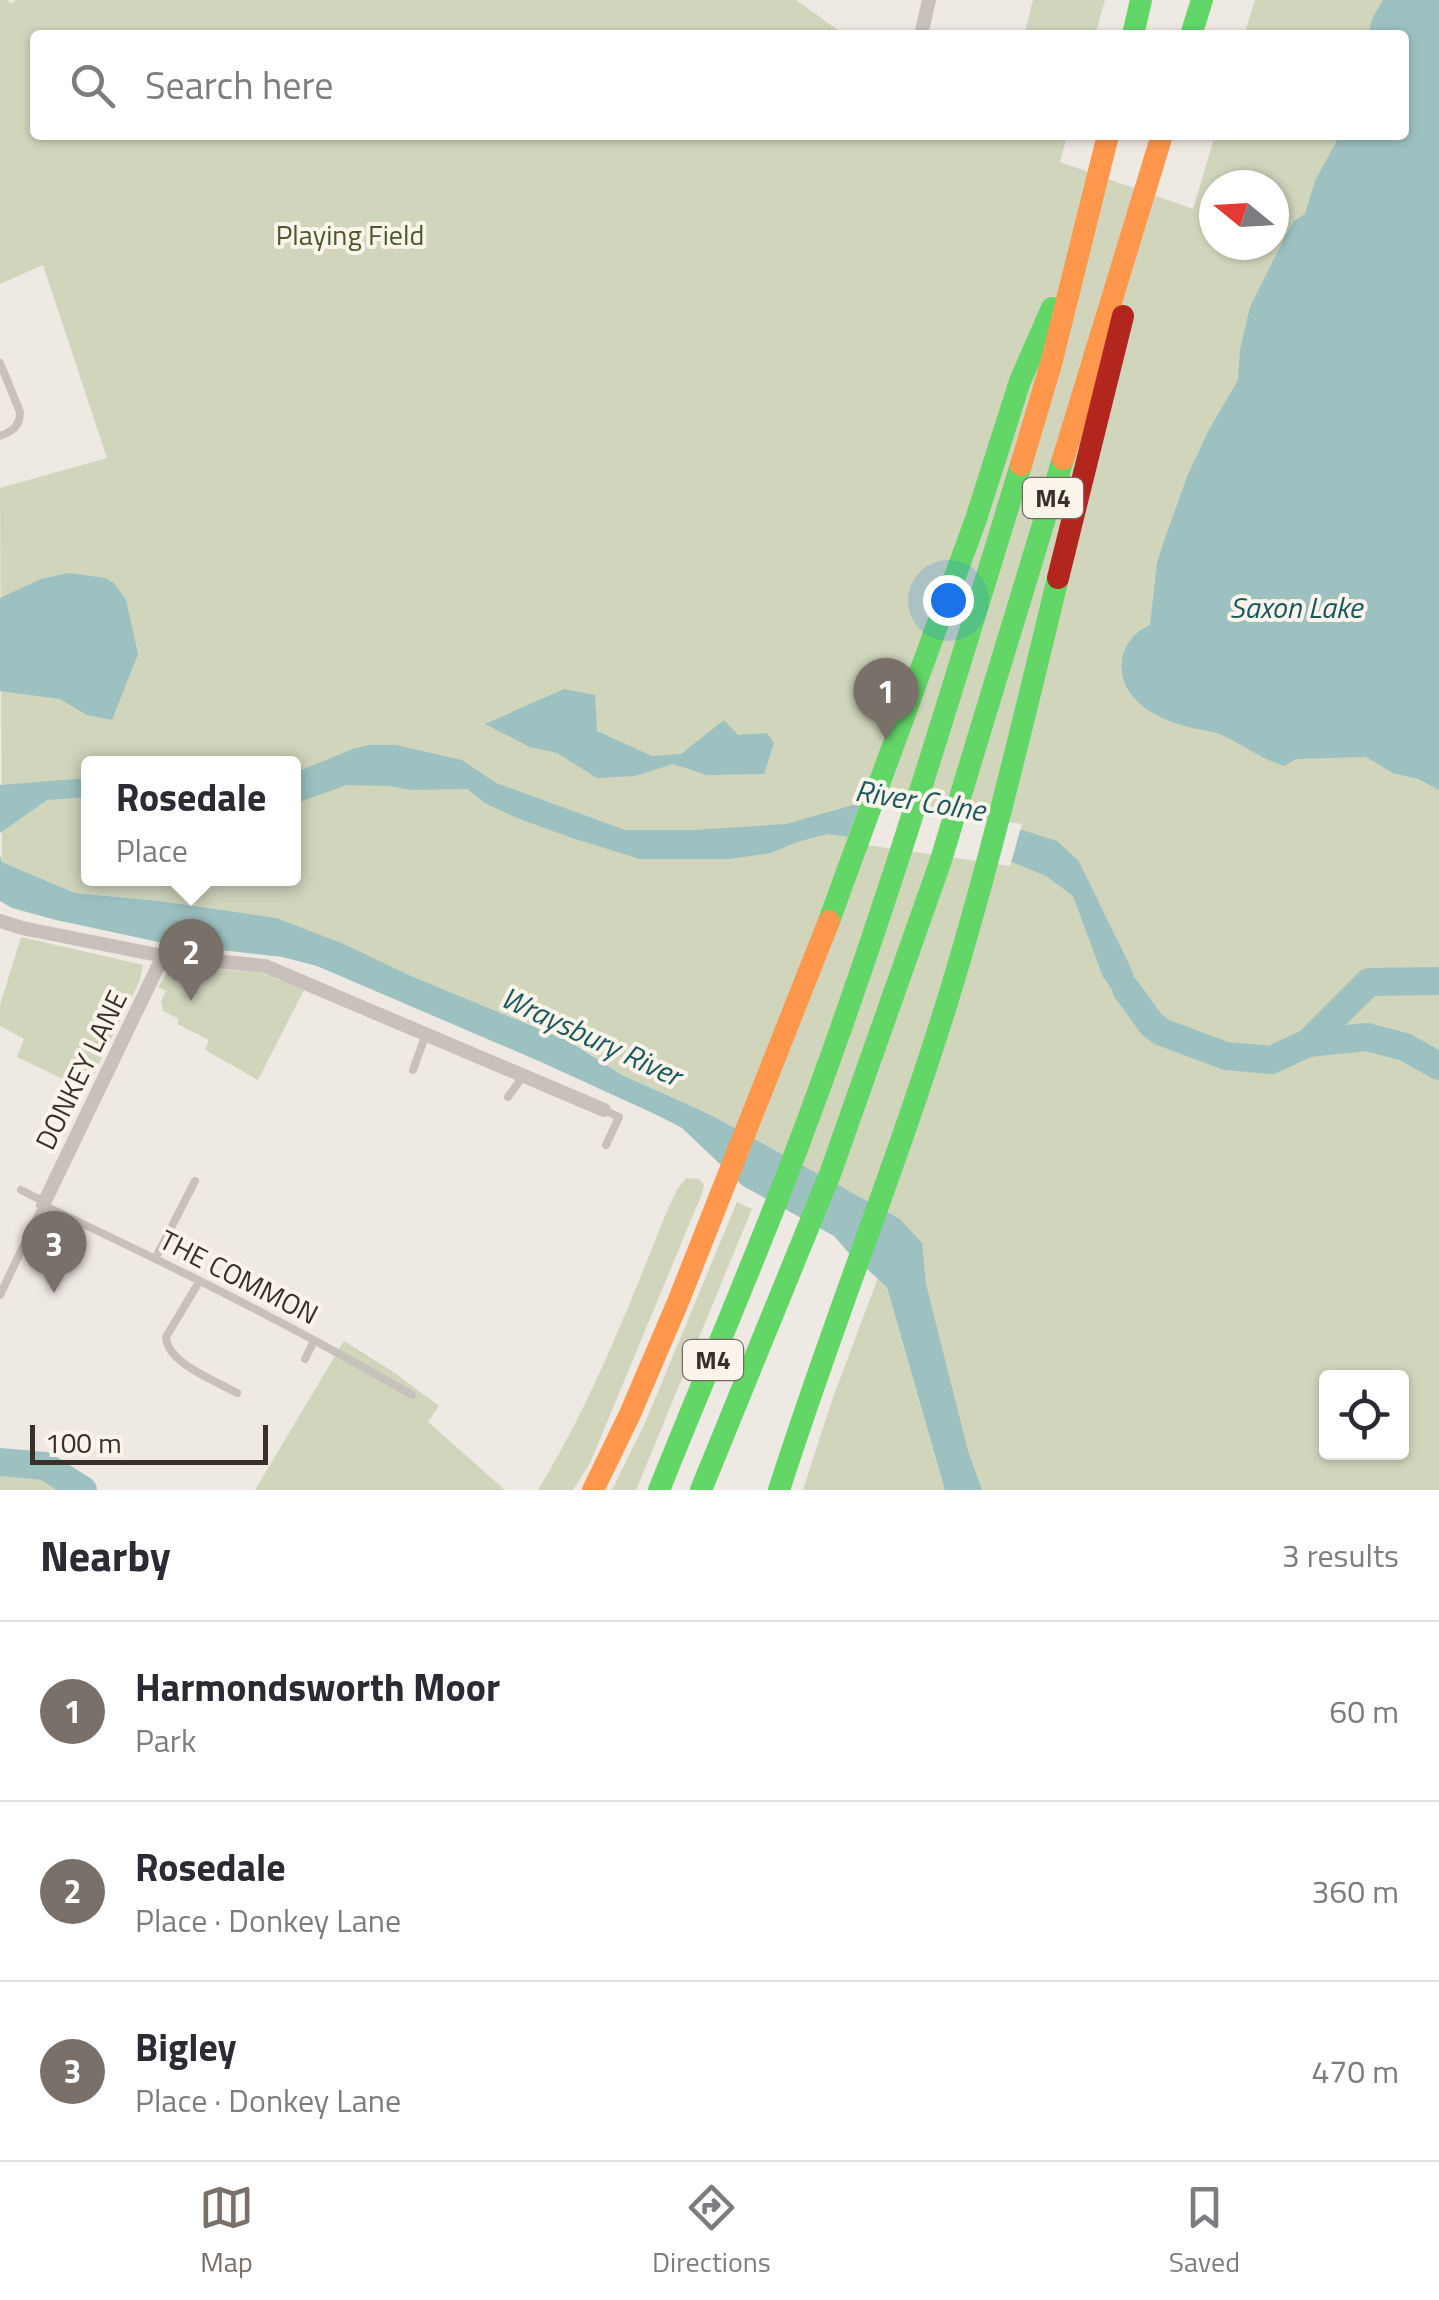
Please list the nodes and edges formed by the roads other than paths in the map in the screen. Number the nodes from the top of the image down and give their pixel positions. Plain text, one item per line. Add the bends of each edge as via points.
1 (929, 0) edge
2 (1141, 0) edge
3 (1202, 0) edge
4 (922, 30) edge
5 (1134, 30) edge
6 (1193, 30) edge
7 (1107, 140) edge
8 (1160, 140) edge
9 (1143, 198) junction
10 (1080, 244) junction
11 (0, 363) edge
12 (0, 436) edge
13 (0, 921) edge
14 (163, 956) junction
15 (426, 1034) junction
16 (413, 1070) dead end
17 (524, 1075) junction
18 (508, 1097) dead end
19 (604, 1110) joint
20 (606, 1145) dead end
21 (195, 1181) dead end
22 (20, 1190) dead end
23 (44, 1203) junction
24 (155, 1258) junction
25 (198, 1282) junction
26 (0, 1294) edge
27 (314, 1341) junction
28 (305, 1359) dead end
29 (237, 1393) dead end
30 (412, 1395) dead end
31 (593, 1490) edge
32 (659, 1490) edge
33 (701, 1490) edge
34 (778, 1490) edge

1 - 4 street
2 - 5 highway
3 - 6 highway
7 - 10 highway, M4
8 - 9 highway, M4
9 - 33 highway, M4 via 940,863 830,1174
9 - 34 highway via 1121,330 984,873 880,1205
10 - 31 highway via 1020,381 880,786 752,1123
10 - 32 highway, M4 via 1051,364 922,790 795,1154
11 - 12 lane via 20,418 15,430
13 - 14 street
14 - 15 street via 264,966
14 - 23 street, DONKEY LANE
15 - 16 lane
15 - 17 street
17 - 18 lane
17 - 19 street
19 - 20 lane via 619,1117
21 - 24 lane
22 - 23 lane, THE COMMON
23 - 24 lane, THE COMMON
23 - 26 lane
24 - 25 lane, THE COMMON
25 - 27 lane, THE COMMON
25 - 29 lane via 165,1342 184,1363
27 - 28 lane
27 - 30 lane, THE COMMON

